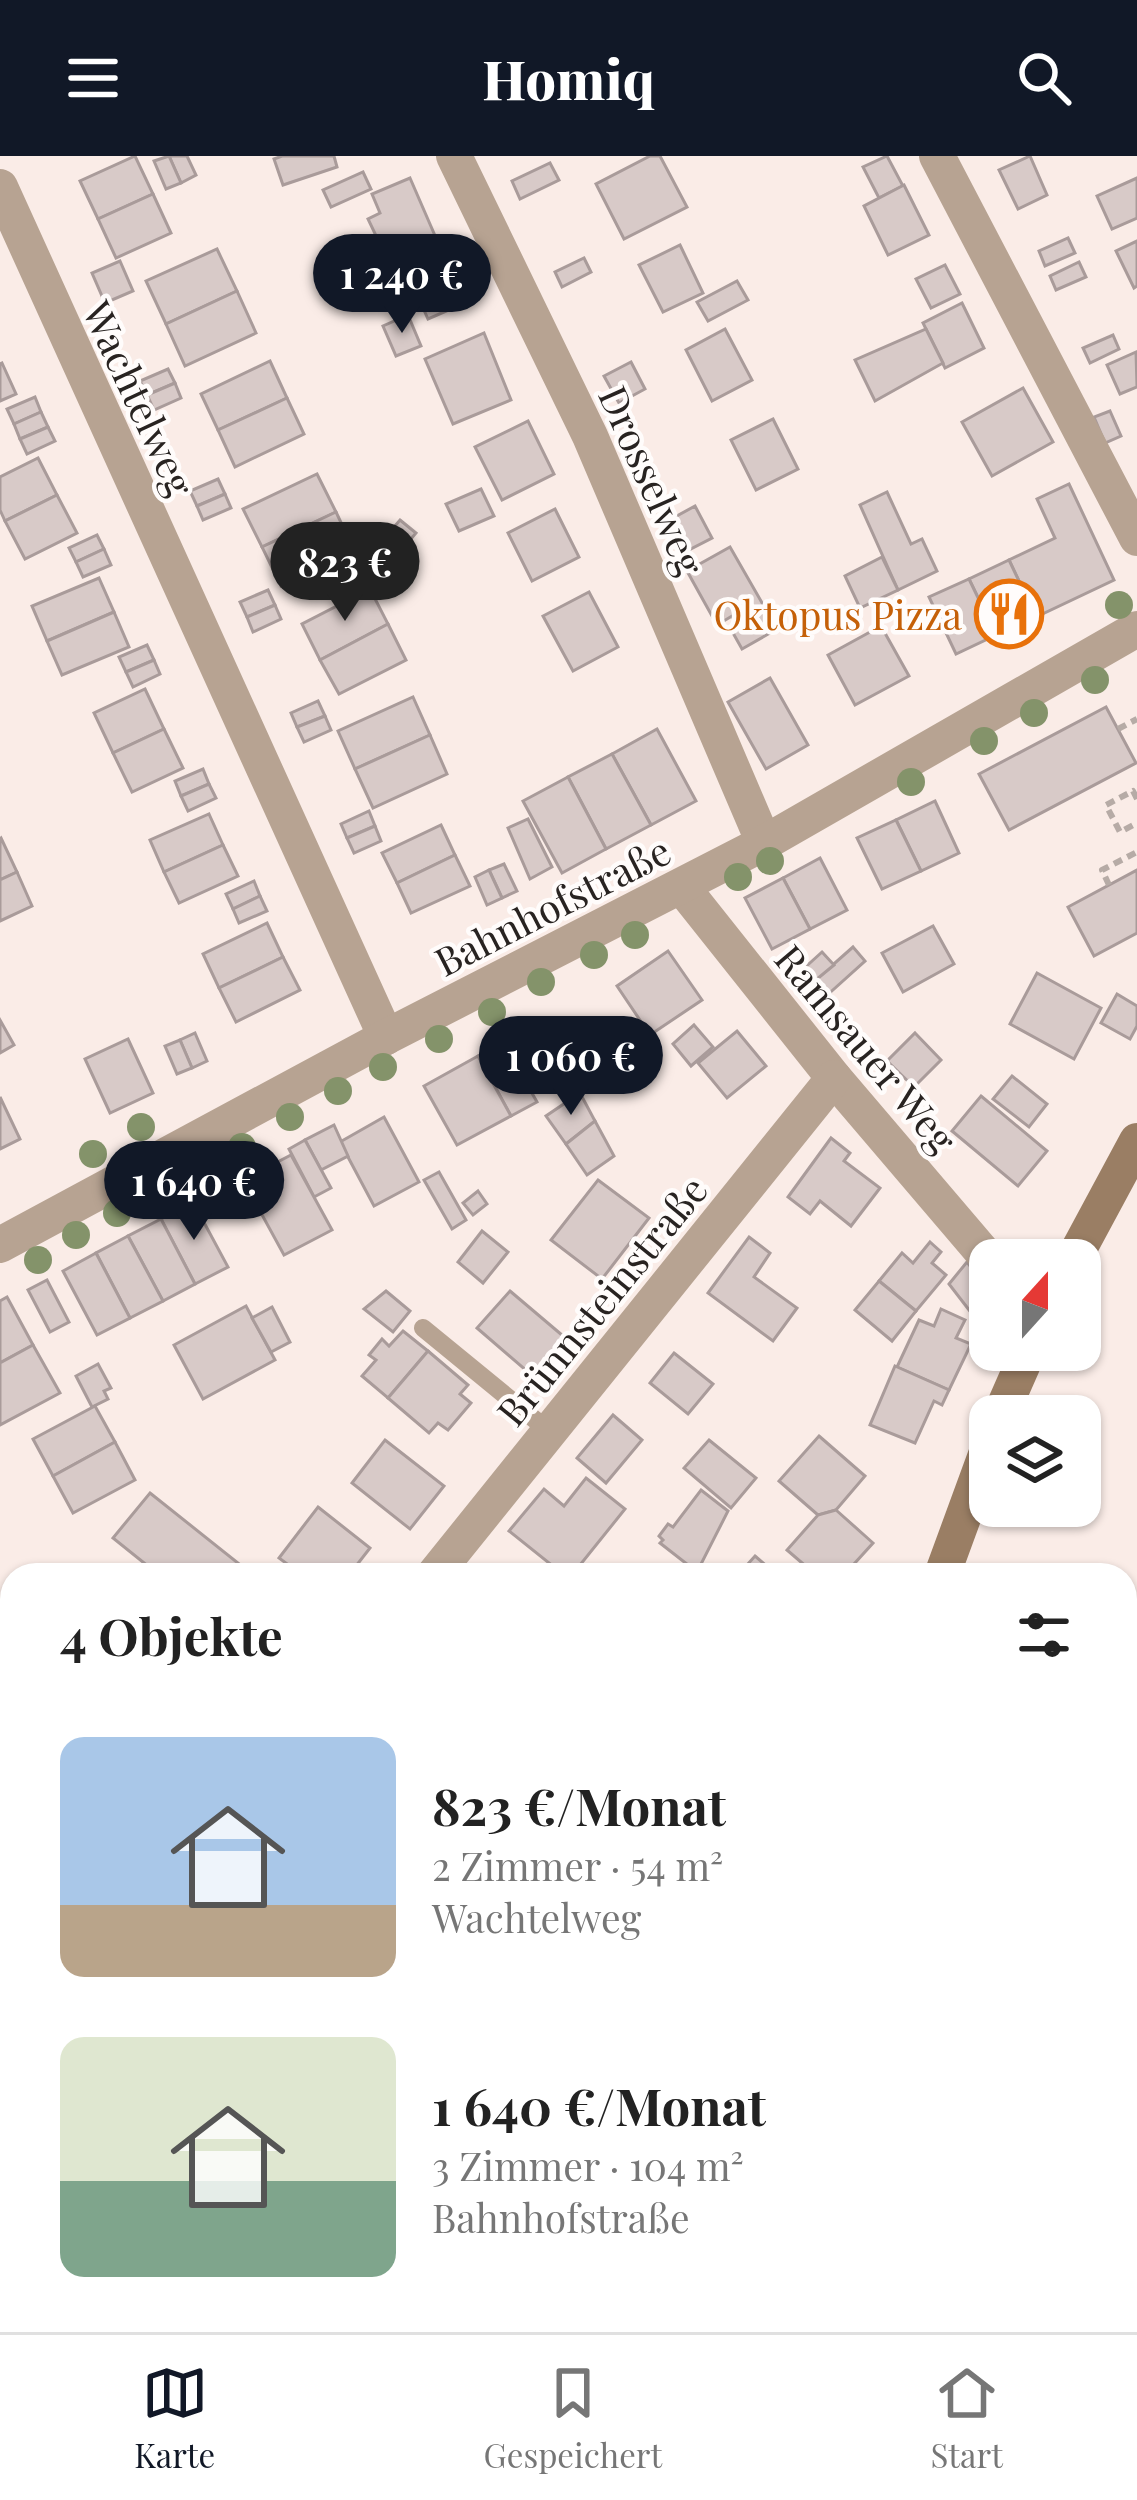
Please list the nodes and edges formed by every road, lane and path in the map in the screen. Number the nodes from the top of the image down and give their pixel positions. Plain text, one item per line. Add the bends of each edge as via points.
1 (454, 156) edge
2 (937, 156) edge
3 (0, 187) edge
4 (1137, 538) edge
5 (1137, 629) edge
6 (1137, 719) edge
7 (1118, 729) dead end
8 (1137, 799) edge
9 (1136, 825) edge
10 (764, 843) junction
11 (1137, 852) edge
12 (1109, 885) dead end
13 (682, 887) junction
14 (386, 1037) junction
15 (834, 1078) junction
16 (1137, 1141) edge
17 (971, 1239) edge
18 (1084, 1239) edge
19 (0, 1245) edge
20 (423, 1328) dead end
21 (550, 1432) junction
22 (969, 1501) edge
23 (444, 1563) edge
24 (946, 1563) edge

1 - 10 street, Drosselweg via 590,436
2 - 4 street
3 - 14 street, Wachtelweg
5 - 10 street, Bahnhofstraße
6 - 7 path
8 - 9 path via 1132,790 1106,805 1120,832
10 - 13 street, Bahnhofstraße
11 - 12 path via 1102,871
13 - 14 street, Bahnhofstraße
13 - 15 street, Ramsauer Weg
14 - 19 street, Bahnhofstraße
15 - 17 street, Ramsauer Weg
15 - 21 street, Brünnsteinstraße
16 - 18 street
20 - 21 lane
21 - 23 street, Brünnsteinstraße
22 - 24 street

